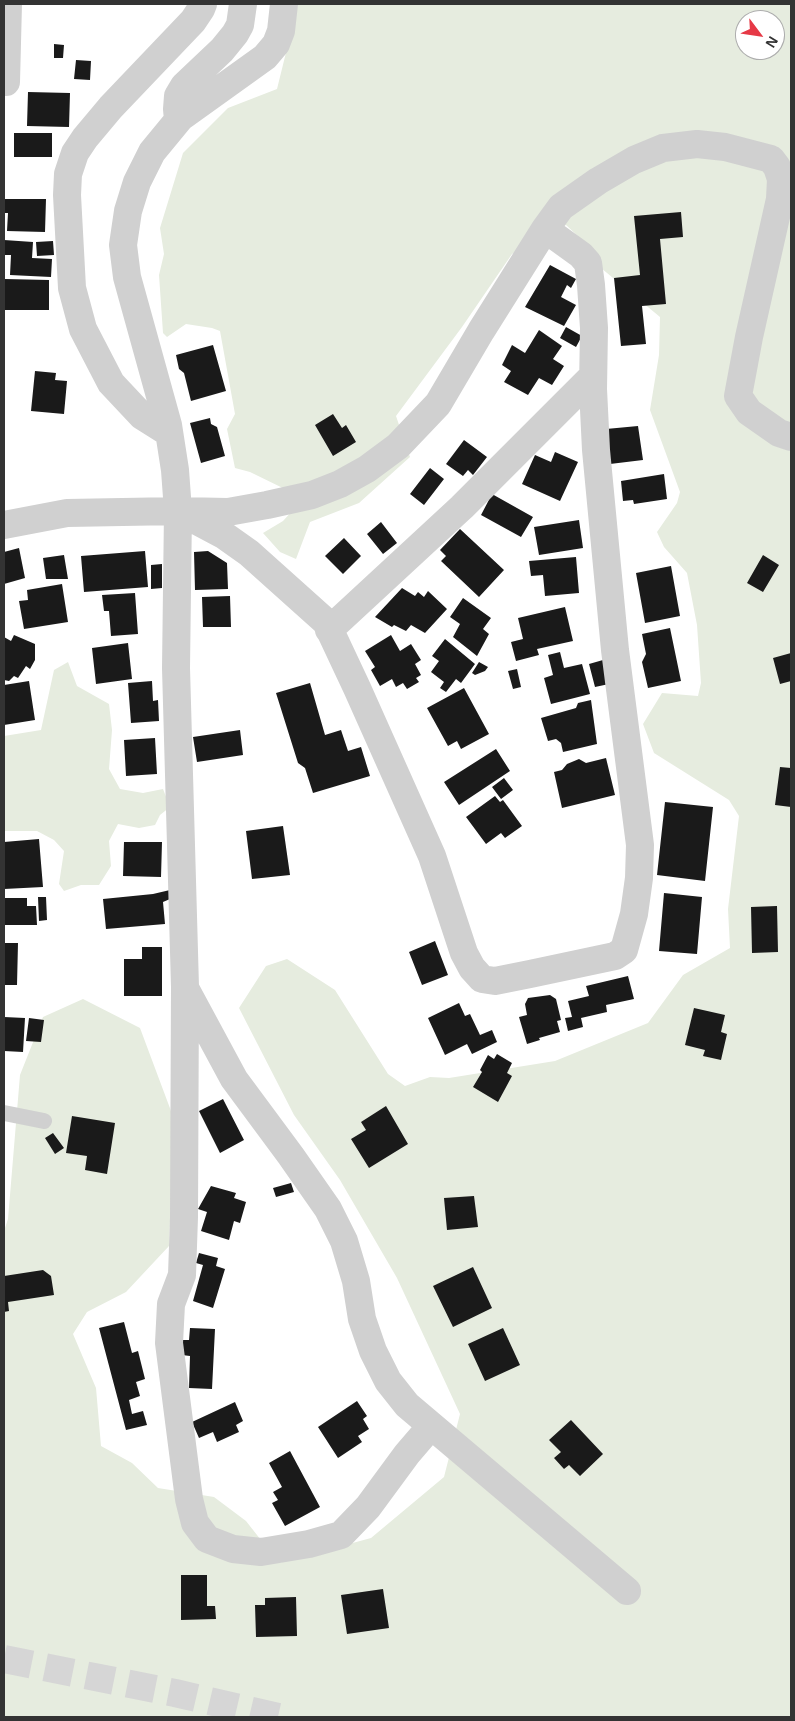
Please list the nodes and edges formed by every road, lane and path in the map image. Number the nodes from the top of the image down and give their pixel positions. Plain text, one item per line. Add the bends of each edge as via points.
1 (8, 4) edge
2 (203, 4) edge
3 (243, 4) edge
4 (284, 4) edge
5 (6, 82) dead end
6 (178, 120) junction
7 (545, 229) junction
8 (593, 376) junction
9 (169, 432) junction
10 (791, 437) edge
11 (178, 511) junction
12 (4, 525) edge
13 (329, 630) junction
14 (185, 988) junction
15 (4, 1113) edge
16 (44, 1121) dead end
17 (431, 1426) junction
18 (627, 1591) dead end

1 - 5 street
2 - 9 street via 193,21 85,138 75,152 68,174 72,288 83,329 111,383 142,416
3 - 6 street via 240,25 235,34 178,96
4 - 6 street via 281,31 276,44 265,57
6 - 9 street via 152,152 137,182 123,245 127,277
7 - 8 street via 588,263 594,328
7 - 10 street via 561,208 598,181 663,148 697,144 725,147 771,159 778,167 781,179 780,198 738,396 749,412 779,433
7 - 11 street via 438,404 398,446 367,469 312,494 228,512
8 - 13 street via 462,507
8 - 13 street via 596,450 615,650 640,845 634,914 624,950 615,956 495,981 482,979 464,953 432,856
9 - 11 street via 176,470
11 - 12 street via 67,513
11 - 13 street via 226,536 249,553 326,622
11 - 14 street via 176,668
14 - 17 street via 234,1079 328,1210 344,1242 373,1351 388,1381 407,1405
14 - 17 street via 182,1275 171,1304 169,1343 195,1524 207,1539 233,1550 261,1552 341,1535 368,1507
15 - 16 lane
17 - 18 street

